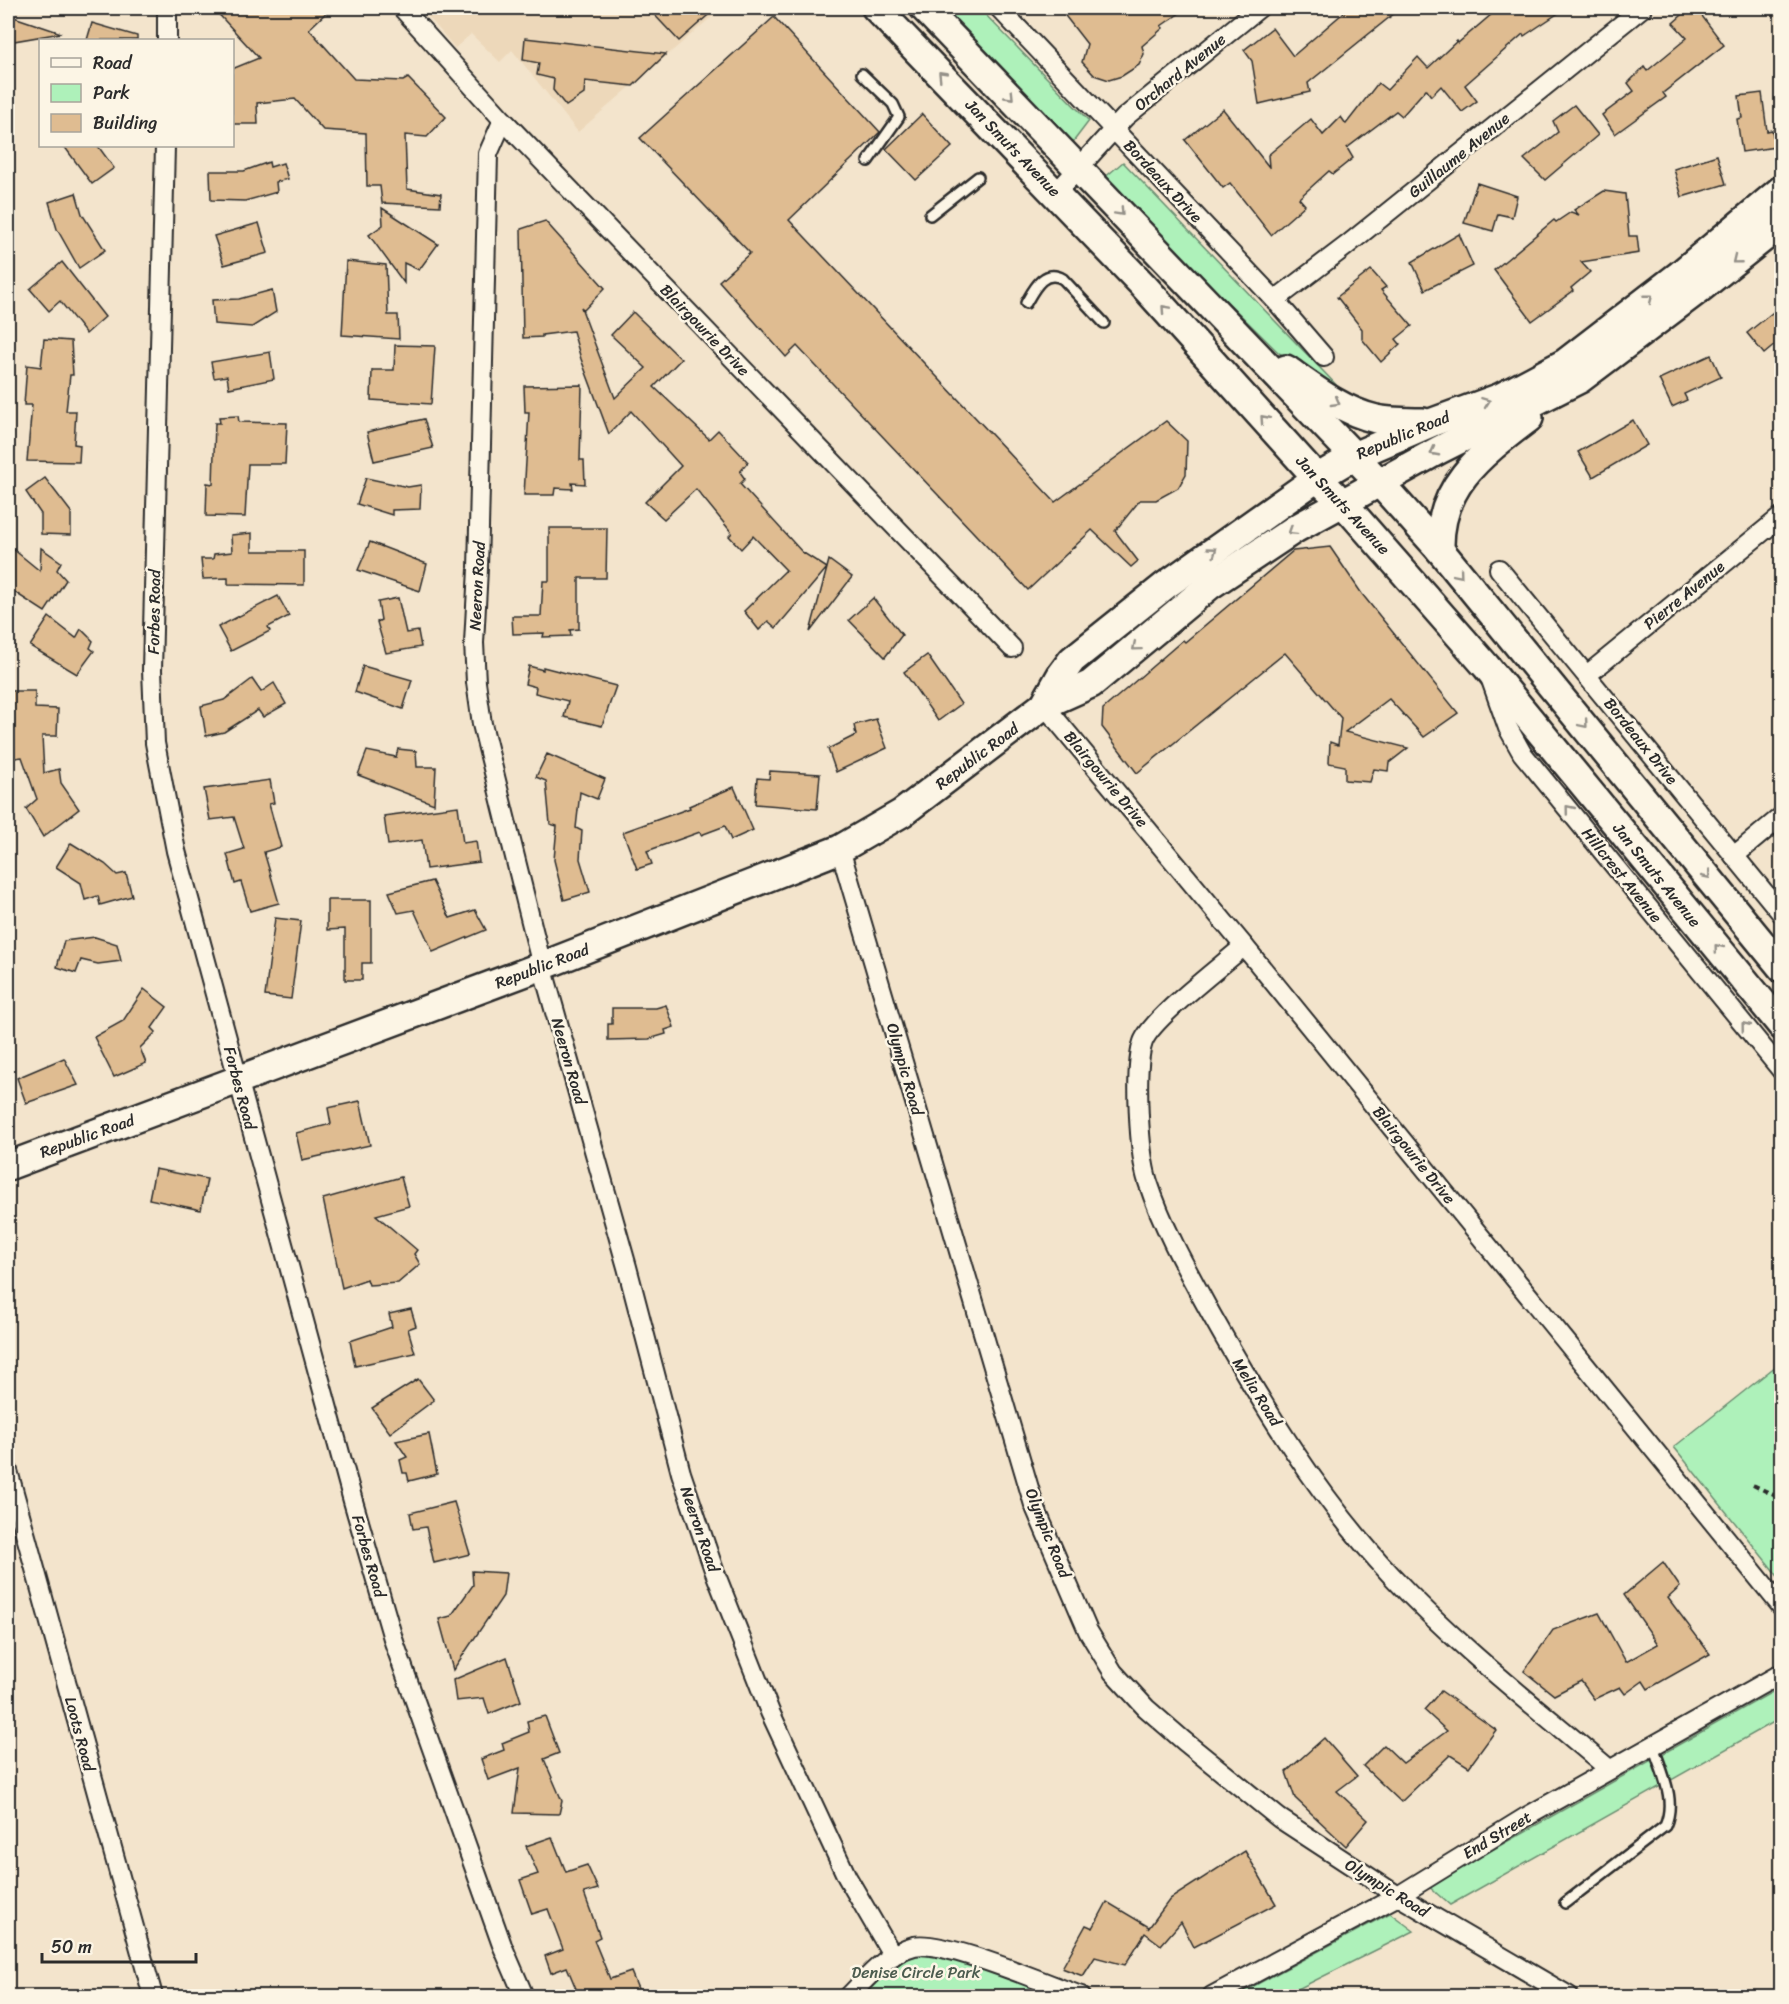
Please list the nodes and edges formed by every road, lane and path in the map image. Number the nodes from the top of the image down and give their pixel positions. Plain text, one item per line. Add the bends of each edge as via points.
1 (167, 8) edge
2 (402, 8) edge
3 (876, 8) edge
4 (924, 8) edge
5 (999, 8) edge
6 (1259, 8) edge
7 (1641, 8) edge
8 (167, 39) edge
9 (862, 74) dead end
10 (504, 120) junction
11 (1114, 130) junction
12 (165, 147) edge
13 (868, 161) dead end
14 (1080, 169) junction
15 (978, 177) dead end
16 (1782, 189) edge
17 (1056, 193) junction
18 (930, 215) dead end
19 (1782, 223) edge
20 (1275, 300) junction
21 (1026, 303) dead end
22 (1104, 323) dead end
23 (1236, 334) junction
24 (1324, 357) dead end
25 (1580, 379) junction
26 (1432, 422) junction
27 (1354, 456) junction
28 (1317, 478) junction
29 (1379, 482) junction
30 (1343, 503) junction
31 (1782, 516) edge
32 (1440, 550) junction
33 (1499, 569) dead end
34 (1012, 648) dead end
35 (1486, 666) junction
36 (1587, 675) junction
37 (1044, 705) junction
38 (1782, 816) edge
39 (840, 849) junction
40 (1734, 856) junction
41 (1782, 914) edge
42 (1245, 946) junction
43 (542, 966) junction
44 (1782, 968) edge
45 (1782, 1026) edge
46 (1782, 1071) edge
47 (238, 1080) junction
48 (8, 1166) edge
49 (8, 1471) edge
50 (1753, 1485) dead end
51 (1782, 1499) edge
52 (1782, 1607) edge
53 (1782, 1673) edge
54 (1653, 1745) junction
55 (1609, 1769) junction
56 (1398, 1896) junction
57 (1565, 1904) dead end
58 (893, 1956) junction
59 (153, 1996) edge
60 (524, 1996) edge
61 (849, 1996) edge
62 (1082, 1996) edge
63 (1212, 1996) edge
64 (1569, 1996) edge

1 - 8 street
2 - 10 street, Blairgowrie Drive
17 -> 3 main road, Jan Smuts Avenue
4 -> 14 main road, Jan Smuts Avenue
5 - 11 street, Bordeaux Drive
6 - 11 street, Orchard Avenue
7 - 20 street, Guillaume Avenue
9 - 13 lane via 893,104 899,117
10 - 34 street, Blairgowrie Drive
10 - 43 street, Neeron Road via 488,154 474,643 482,724
11 - 14 street, Orchard Avenue
11 - 20 street, Bordeaux Drive
12 - 47 street, Forbes Road via 152,670 154,743 176,851
14 - 17 street, Orchard Avenue
14 -> 23 main road, Jan Smuts Avenue
15 - 18 lane
26 -> 16 main road, Republic Road via 1501,397 1565,363
28 -> 17 main road, Jan Smuts Avenue
19 -> 25 main road, Republic Road
20 - 24 street, Bordeaux Drive
21 - 22 lane via 1041,281 1047,276 1058,276
23 -> 26 main road via 1342,406 1375,419
23 - 27 main road, Jan Smuts Avenue
25 -> 29 main road, Republic Road
25 - 32 main road via 1511,431 1456,484 1439,530
26 - 27 main road, Republic Road
27 - 28 main road, Republic Road
27 - 29 main road, Jan Smuts Avenue
28 - 30 main road, Jan Smuts Avenue
37 -> 28 main road, Republic Road via 1072,660 1166,585
29 - 30 main road, Republic Road
29 - 32 main road, Jan Smuts Avenue
30 - 35 main road, Jan Smuts Avenue
30 -> 37 main road, Republic Road via 1295,529 1209,586 1091,684
31 - 36 street, Pierre Avenue
32 -> 44 main road, Jan Smuts Avenue
33 - 36 street, Bordeaux Drive
45 -> 35 main road, Jan Smuts Avenue
46 -> 35 street, Hillcrest Avenue via 1522,753 1508,728
36 - 40 street, Bordeaux Drive
37 - 39 main road, Republic Road via 902,813
37 - 42 street, Blairgowrie Drive
38 - 40 street
39 - 43 main road, Republic Road
39 - 56 street, Olympic Road via 1034,1505 1088,1631 1113,1672 1184,1741 1279,1818
40 - 41 street, Bordeaux Drive
42 - 52 street, Blairgowrie Drive
42 - 55 street, Melia Road via 1159,1019 1143,1041 1138,1114 1147,1179 1161,1214 1235,1357 1341,1517 1391,1575 1465,1647
43 - 47 main road, Republic Road
43 - 58 street, Neeron Road via 681,1473 714,1570 770,1713 847,1877
47 - 48 main road, Republic Road
47 - 60 street, Forbes Road via 394,1642 498,1934
49 - 59 street, Loots Road
50 - 51 path
53 - 54 street, End Street
54 - 55 street, End Street
54 - 57 lane via 1671,1805 1665,1826
55 - 56 street, End Street
56 - 63 street, End Street
56 - 64 street, Olympic Road
58 - 61 street
58 - 62 street via 916,1946 941,1946

